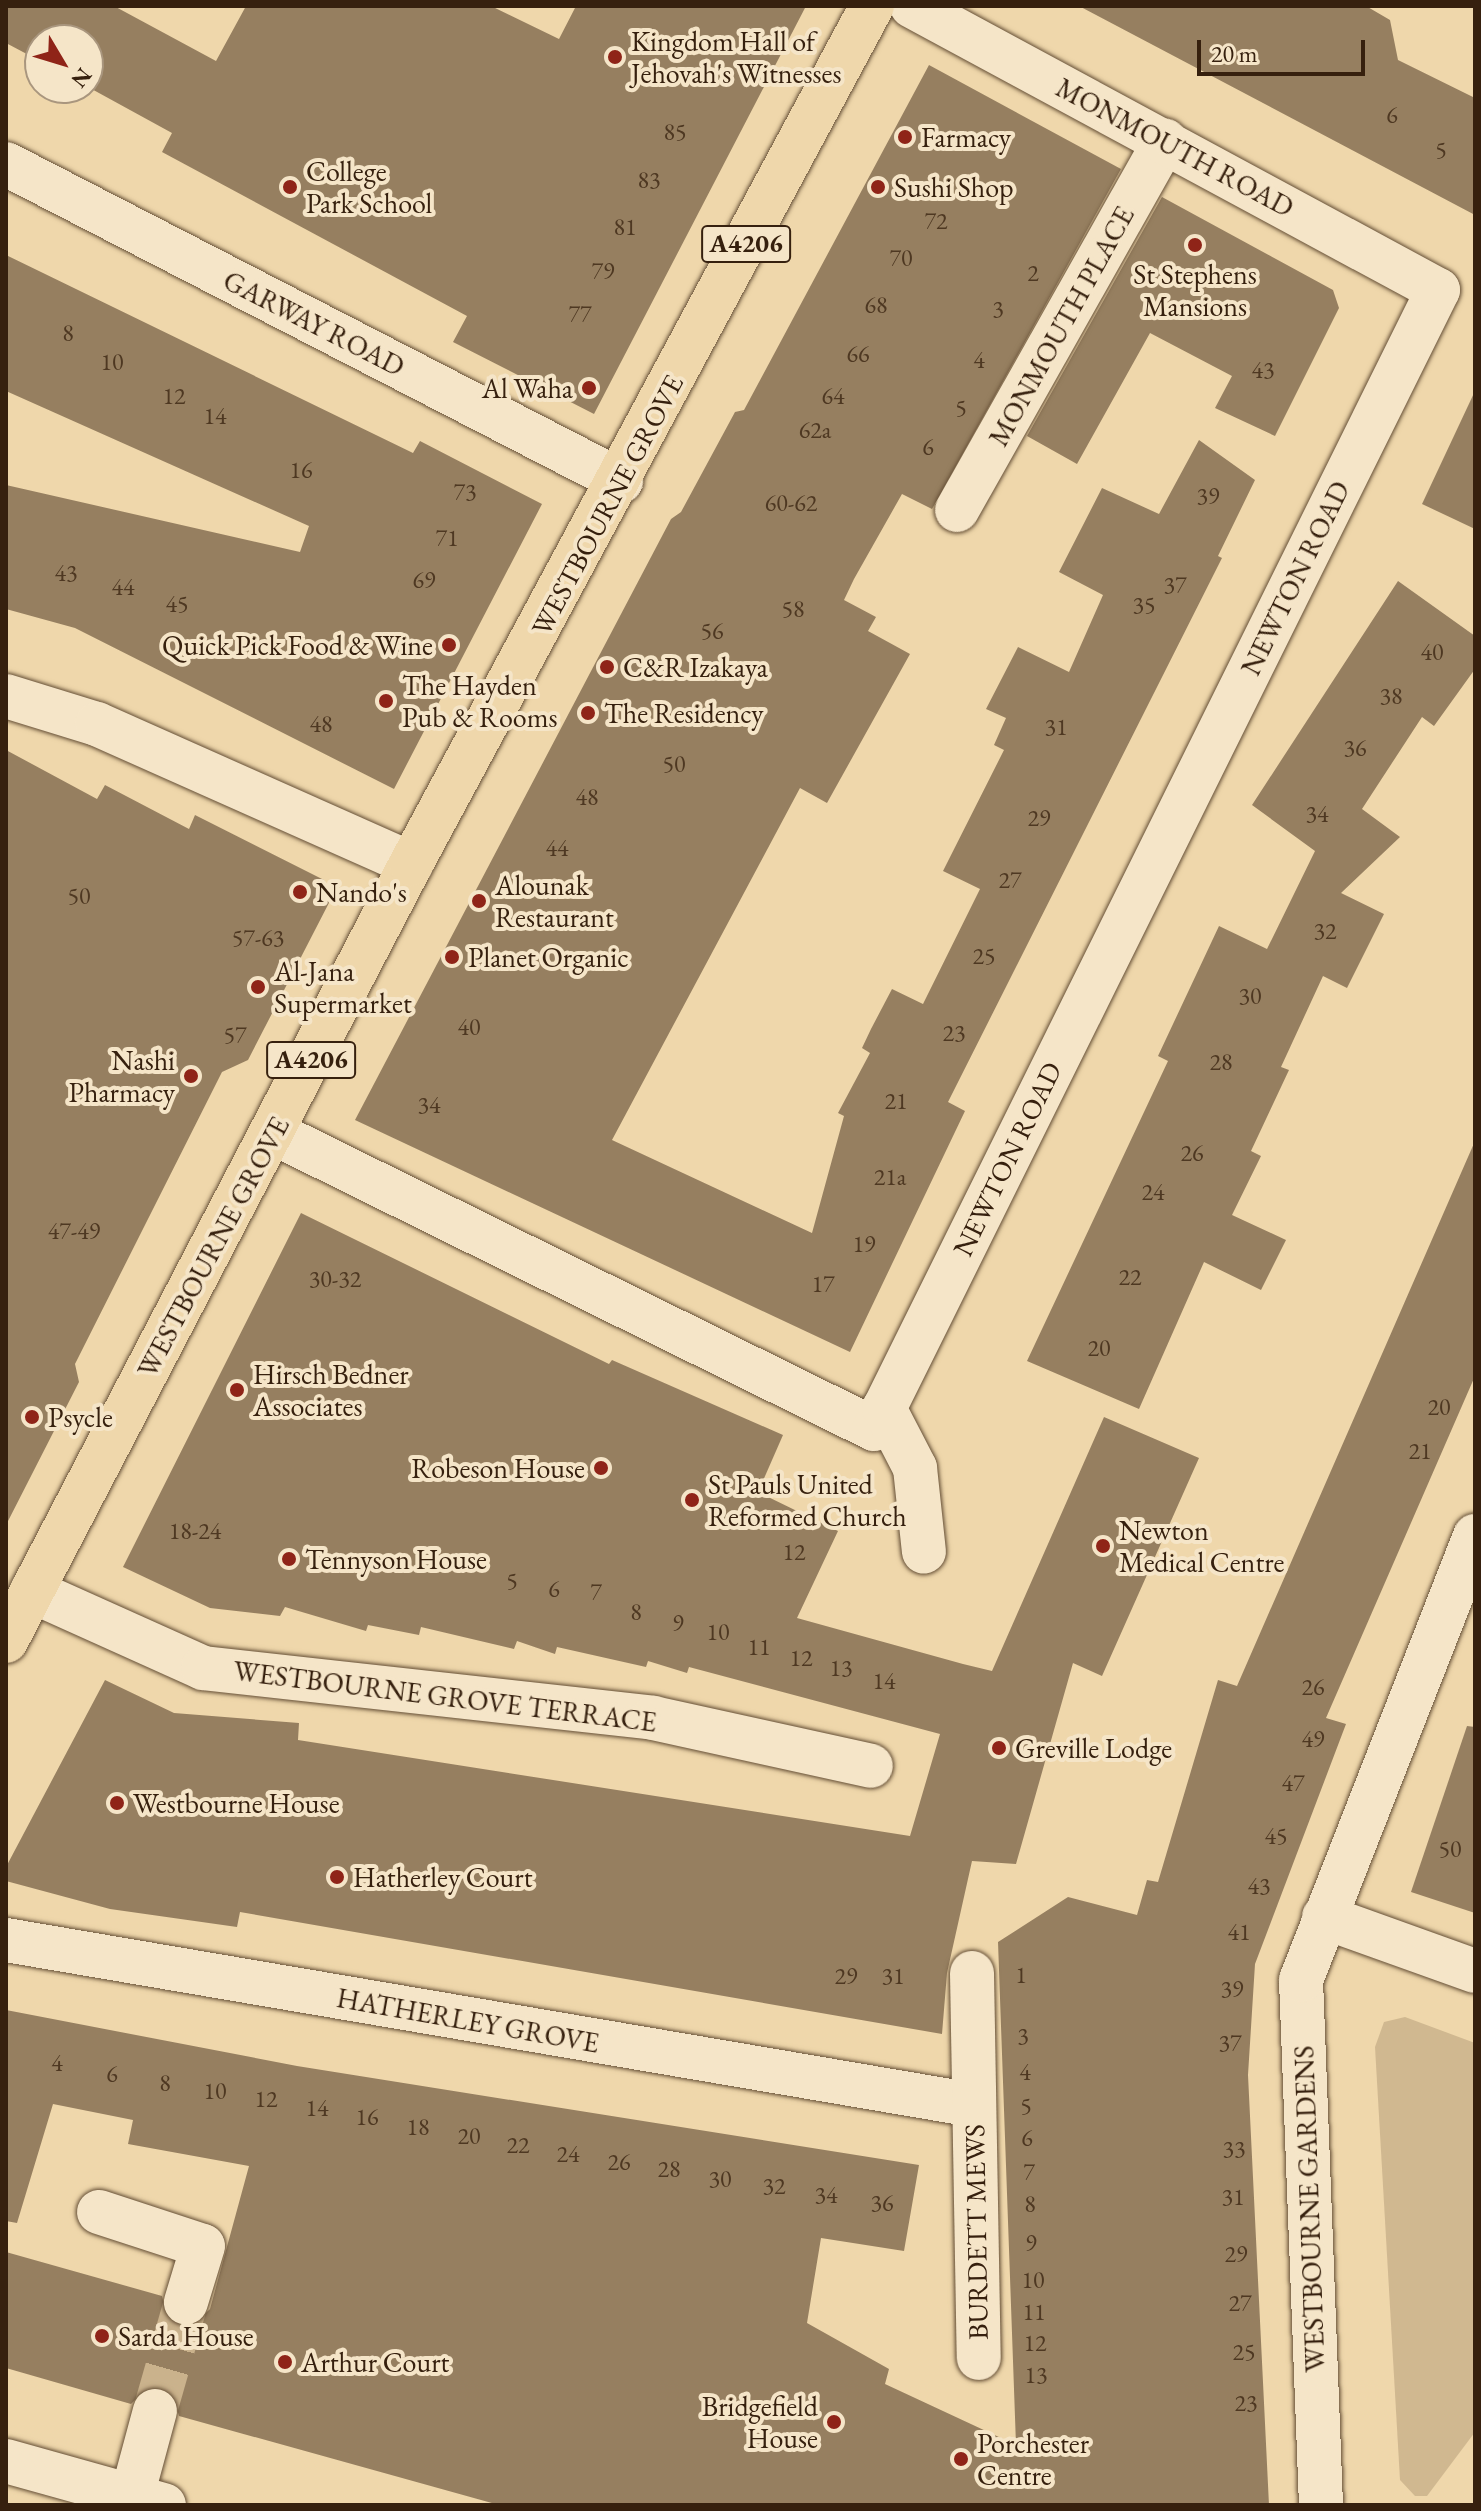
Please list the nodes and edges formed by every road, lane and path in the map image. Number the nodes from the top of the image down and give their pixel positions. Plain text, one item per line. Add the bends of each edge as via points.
1 (872, 6) edge
2 (912, 6) edge
3 (1165, 141) junction
4 (6, 164) edge
5 (1438, 290) joint
6 (621, 481) junction
7 (957, 510) dead end
8 (6, 696) edge
9 (411, 864) junction
10 (274, 1133) junction
11 (884, 1408) junction
12 (1475, 1536) edge
13 (924, 1552) dead end
14 (32, 1591) junction
15 (6, 1641) edge
16 (871, 1766) dead end
17 (1324, 1917) junction
18 (6, 1940) edge
19 (1475, 1971) edge
20 (972, 1973) dead end
21 (930, 2098) joint
22 (973, 2105) junction
23 (99, 2212) dead end
24 (186, 2302) tunnel mouth
25 (979, 2358) dead end
26 (155, 2411) tunnel mouth
27 (6, 2461) edge
28 (148, 2500) edge
29 (1321, 2505) edge

1 - 6 main road, WESTBOURNE GROVE / A4206
2 - 3 street, MONMOUTH ROAD
3 - 5 street, MONMOUTH ROAD
3 - 7 street, MONMOUTH PLACE
4 - 6 street, GARWAY ROAD
5 - 11 street, NEWTON ROAD
6 - 9 main road, WESTBOURNE GROVE / A4206
8 - 9 street via 97,724
9 - 10 main road, WESTBOURNE GROVE / A4206
10 - 11 street via 874,1429
10 - 14 main road, WESTBOURNE GROVE / A4206
11 - 13 street via 915,1468
12 - 17 street, WESTBOURNE GARDENS
14 - 15 main road, WESTBOURNE GROVE / A4206
14 - 16 street, WESTBOURNE GROVE TERRACE via 203,1668 653,1718
17 - 19 street
17 - 29 street, WESTBOURNE GARDENS via 1301,1980
18 - 21 street, HATHERLEY GROVE
20 - 22 street, BURDETT MEWS
21 - 22 street, BURDETT MEWS
22 - 25 street, BURDETT MEWS
23 - 24 street via 203,2246
26 - 28 street
27 - 28 street

